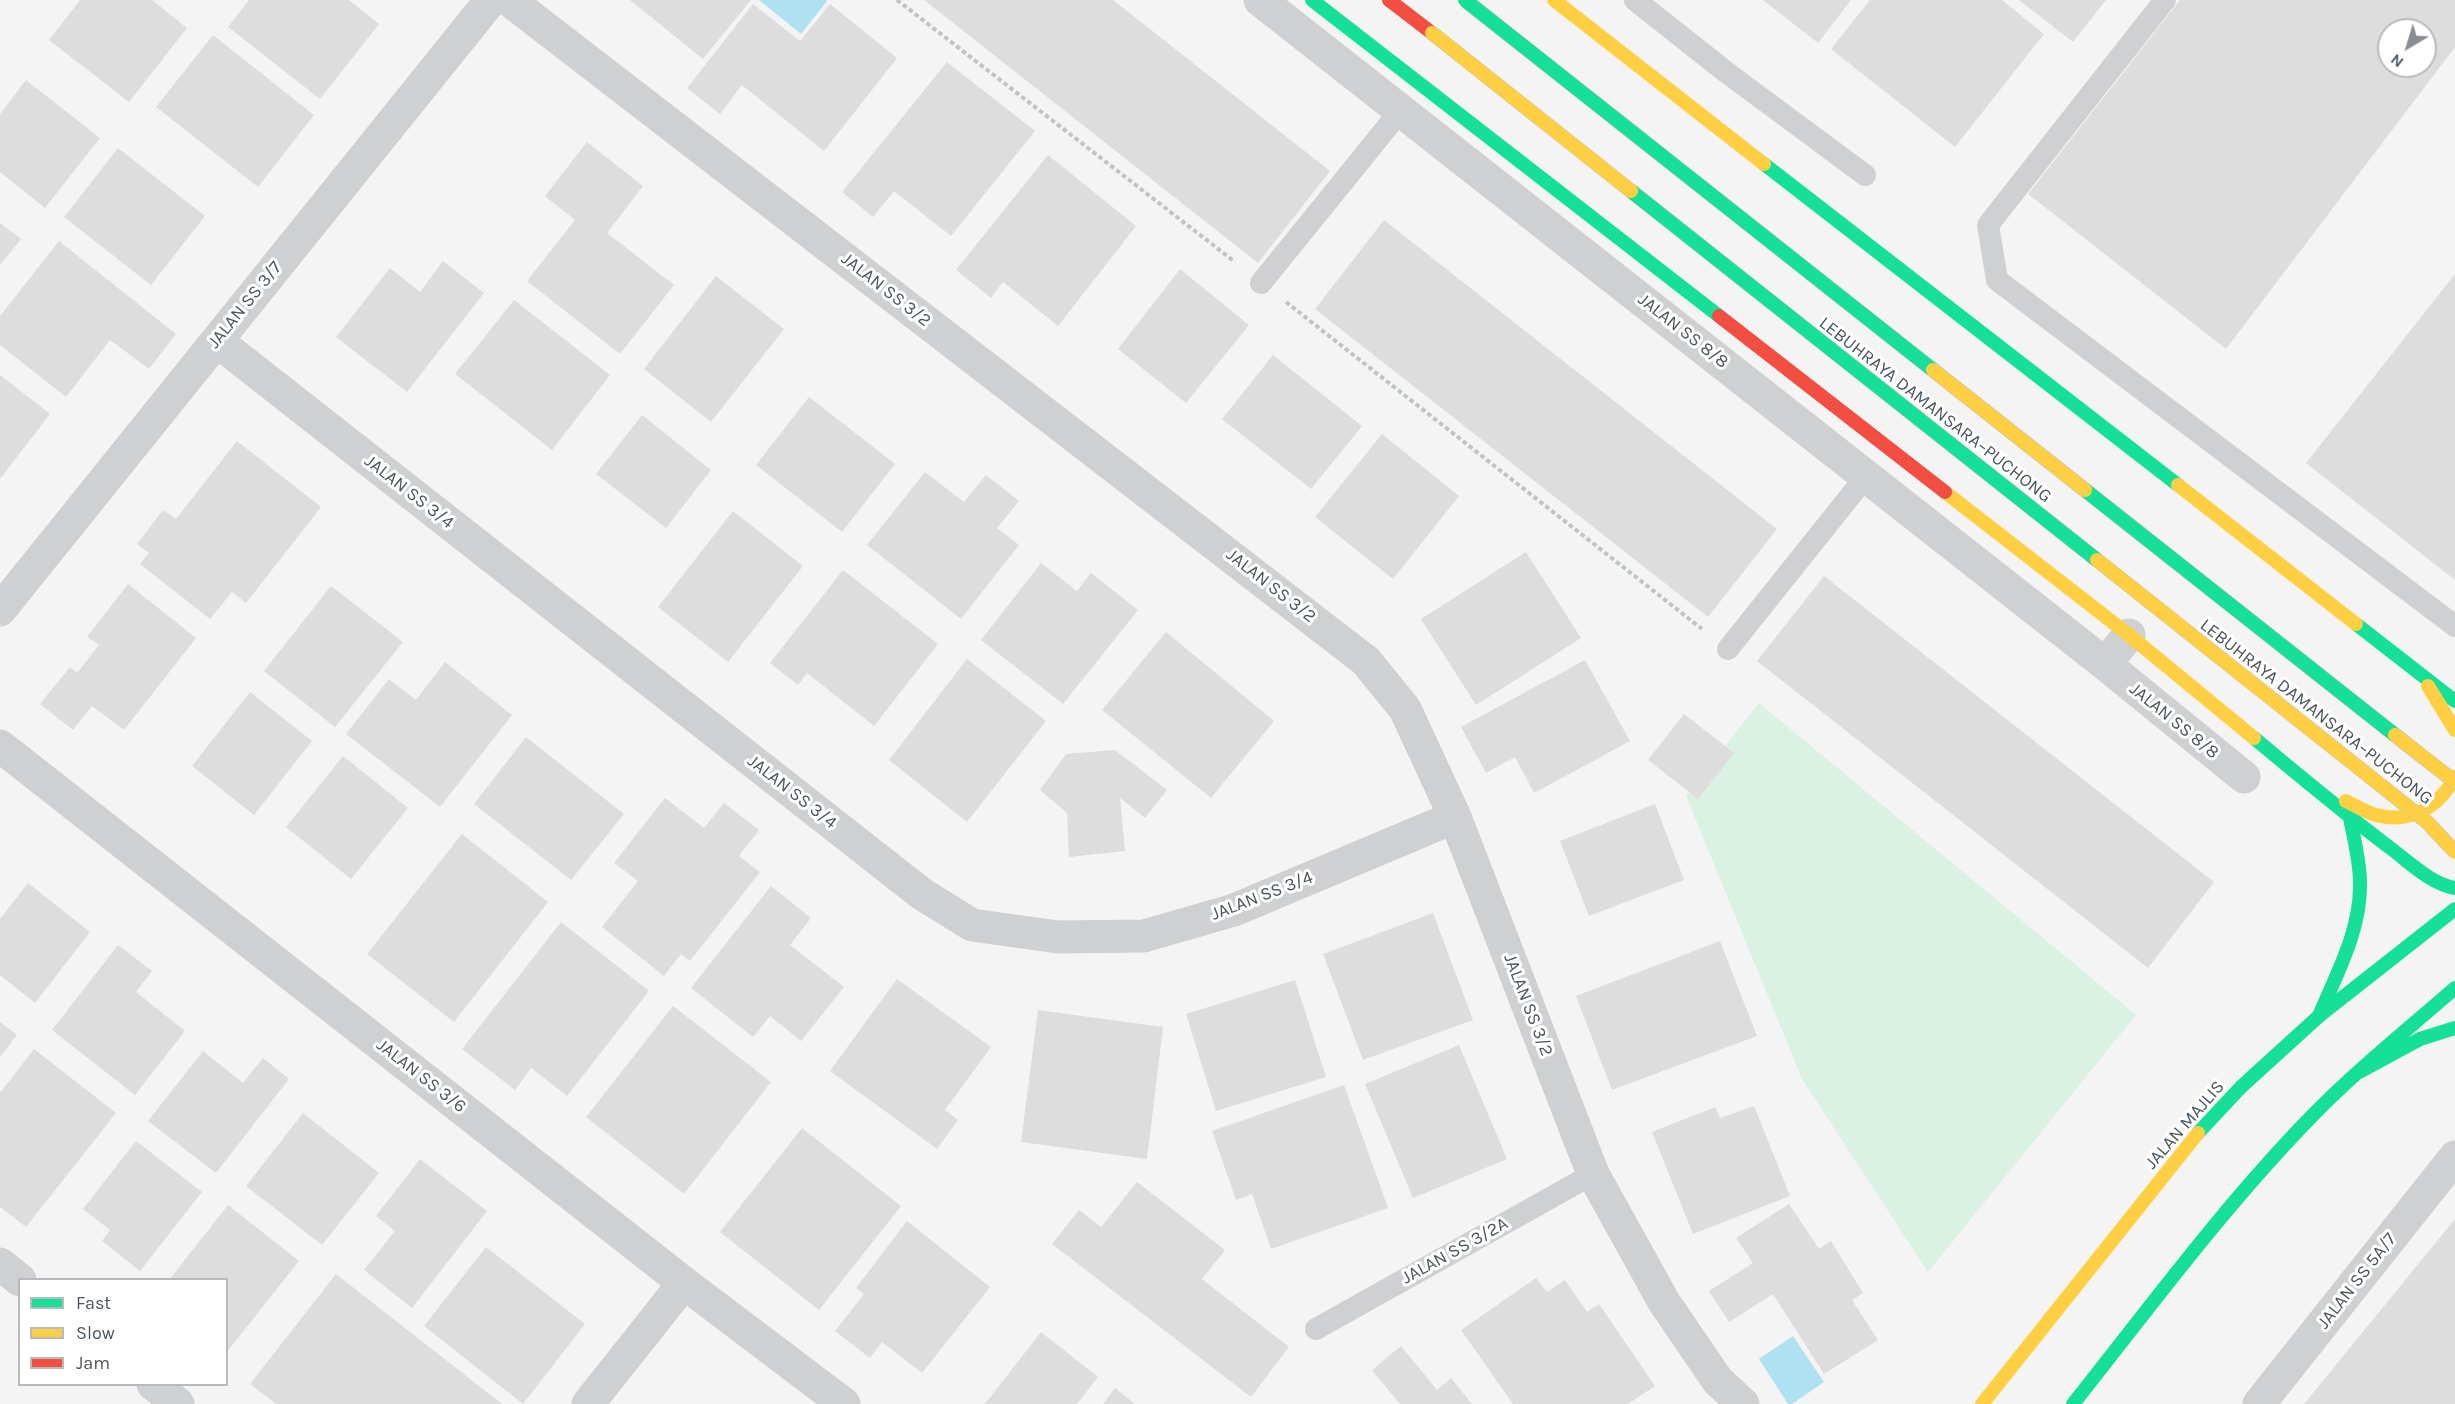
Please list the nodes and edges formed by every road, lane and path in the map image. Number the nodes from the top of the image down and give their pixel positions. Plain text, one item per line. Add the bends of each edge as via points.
1 (491, 0) edge
2 (509, 0) edge
3 (897, 0) edge
4 (1260, 0) edge
5 (1312, 0) edge
6 (1389, 0) edge
7 (1465, 0) edge
8 (1554, 0) edge
9 (1635, 0) edge
10 (2165, 0) edge
11 (1401, 110) junction
12 (1864, 175) dead end
13 (1262, 283) junction
14 (216, 341) junction
15 (1867, 475) junction
16 (0, 610) edge
17 (2455, 626) edge
18 (2129, 635) junction
19 (1728, 649) joint
20 (2105, 664) junction
21 (2417, 670) junction
22 (2455, 701) edge
23 (2455, 730) edge
24 (0, 746) edge
25 (2244, 777) dead end
26 (2455, 777) edge
27 (2455, 782) edge
28 (2315, 787) junction
29 (1455, 817) junction
30 (2350, 818) junction
31 (2455, 852) edge
32 (2455, 888) edge
33 (2455, 909) edge
34 (2455, 988) edge
35 (2319, 1016) junction
36 (2455, 1028) edge
37 (2359, 1072) junction
38 (2455, 1157) edge
39 (1593, 1174) junction
40 (684, 1282) junction
41 (1316, 1329) dead end
42 (156, 1386) edge
43 (178, 1404) edge
44 (588, 1404) edge
45 (844, 1404) edge
46 (1743, 1404) edge
47 (1982, 1404) edge
48 (2073, 1404) edge
49 (2259, 1404) edge

1 - 14 street, JALAN SS 3/7
2 - 29 street, JALAN SS 3/2 via 1366,661 1405,709
3 - 13 path
4 - 11 street, JALAN SS 8/8
5 - 18 main road
6 - 31 main road, LEBUHRAYA DAMANSARA–PUCHONG, bridge via 2427,822
7 - 27 main road, LEBUHRAYA DAMANSARA–PUCHONG, bridge
8 - 21 main road
9 - 12 lane
10 - 17 lane via 1988,225 1997,280
11 - 13 lane
11 - 15 street, JALAN SS 8/8
13 - 19 path
14 - 16 street, JALAN SS 3/7
14 - 29 street, JALAN SS 3/4 via 922,894 972,925 1058,938 1144,936 1234,910
15 - 19 lane
15 - 20 street, JALAN SS 8/8
18 - 20 street
18 - 28 main road
20 - 25 street, JALAN SS 8/8
21 - 22 main road
21 - 23 main road
24 - 40 street, JALAN SS 3/6
26 - 28 main road via 2450,789 2432,808 2409,817 2377,815
28 - 30 main road
29 - 39 street, JALAN SS 3/2
30 - 32 main road via 2444,886
30 - 35 main road via 2360,870 2359,901 2352,934
33 - 35 main road, JALAN MAJLIS
34 - 37 main road
35 - 47 main road, JALAN MAJLIS via 2241,1087 2190,1142
36 - 37 main road via 2420,1039
37 - 48 main road via 2294,1135 2234,1203
38 - 49 street, JALAN SS 5A/7
39 - 41 lane, JALAN SS 3/2A
39 - 46 street, JALAN SS 3/2 via 1664,1302 1718,1381
40 - 44 street
40 - 45 street, JALAN SS 3/6
42 - 43 street

